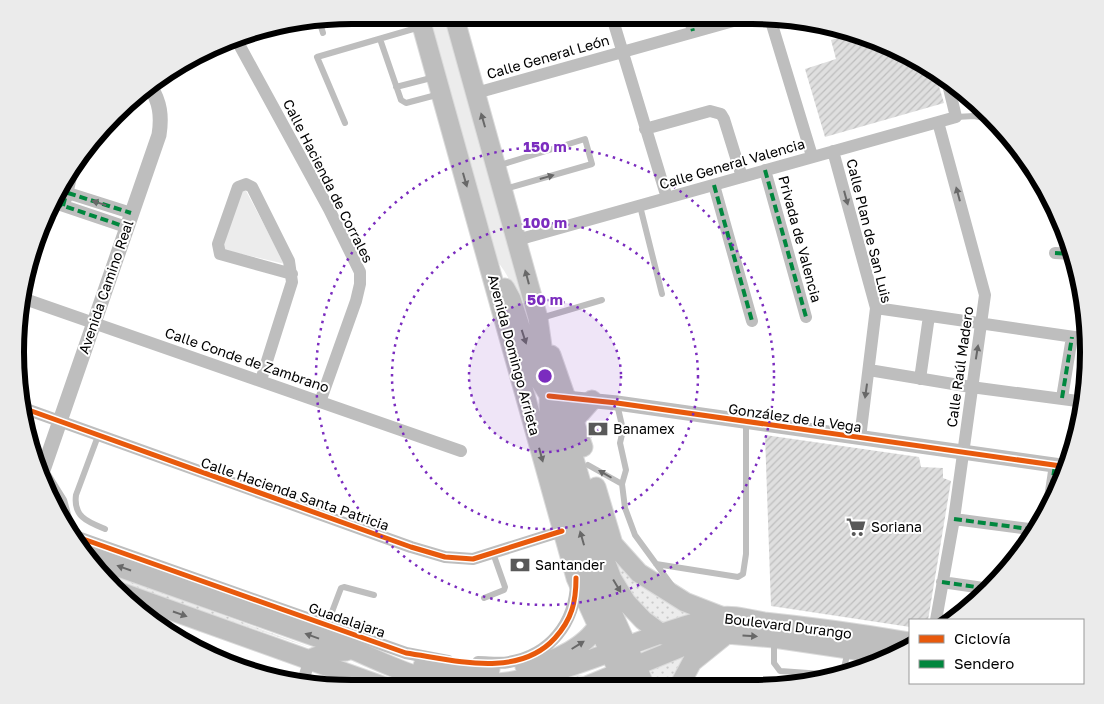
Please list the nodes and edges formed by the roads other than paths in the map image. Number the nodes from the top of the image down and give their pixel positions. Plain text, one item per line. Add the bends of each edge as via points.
1 (413, 24) edge
2 (421, 24) edge
3 (456, 24) edge
4 (614, 24) edge
5 (690, 24) edge
6 (720, 24) edge
7 (772, 24) edge
8 (321, 25) edge
9 (692, 31) junction
10 (323, 33) dead end
11 (380, 39) junction
12 (239, 44) edge
13 (622, 51) junction
14 (439, 86) junction
15 (396, 87) junction
16 (949, 90) edge
17 (153, 91) edge
18 (476, 93) junction
19 (956, 117) junction
20 (981, 117) edge
21 (938, 122) junction
22 (345, 123) dead end
23 (645, 129) junction
24 (833, 151) junction
25 (812, 156) junction
26 (496, 166) junction
27 (765, 170) junction
28 (742, 177) junction
29 (70, 185) edge
30 (714, 186) junction
31 (503, 190) junction
32 (68, 193) junction
33 (667, 198) junction
34 (61, 202) edge
35 (59, 204) edge
36 (640, 206) junction
37 (129, 220) junction
38 (517, 240) junction
39 (1055, 253) dead end
40 (1065, 254) edge
41 (488, 262) junction
42 (292, 274) junction
43 (662, 294) dead end
44 (28, 300) edge
45 (602, 300) dead end
46 (876, 308) junction
47 (929, 316) junction
48 (806, 317) dead end
49 (538, 318) junction
50 (752, 321) dead end
51 (94, 324) junction
52 (981, 324) junction
53 (1072, 337) junction
54 (1080, 338) edge
55 (869, 370) junction
56 (920, 379) junction
57 (261, 380) junction
58 (972, 387) junction
59 (558, 397) junction
60 (1062, 398) junction
61 (592, 400) junction
62 (1076, 400) edge
63 (320, 402) junction
64 (616, 403) junction
65 (29, 410) edge
66 (59, 422) junction
67 (746, 423) junction
68 (570, 425) junction
69 (98, 436) junction
70 (860, 438) junction
71 (461, 451) dead end
72 (557, 452) junction
73 (963, 452) junction
74 (588, 465) junction
75 (44, 466) edge
76 (1060, 466) edge
77 (622, 484) junction
78 (954, 519) junction
79 (1028, 529) edge
80 (105, 530) dead end
81 (562, 530) junction
82 (83, 539) edge
83 (493, 553) junction
84 (98, 559) edge
85 (656, 564) junction
86 (576, 578) junction
87 (942, 582) junction
88 (980, 588) edge
89 (374, 595) dead end
90 (484, 598) dead end
91 (685, 602) junction
92 (141, 603) edge
93 (607, 605) junction
94 (255, 607) junction
95 (721, 616) junction
96 (936, 619) edge
97 (328, 625) junction
98 (598, 628) junction
99 (727, 634) junction
100 (663, 635) junction
101 (774, 638) junction
102 (906, 641) edge
103 (689, 644) junction
104 (619, 650) junction
105 (848, 650) junction
106 (356, 651) junction
107 (880, 654) edge
108 (310, 659) junction
109 (552, 660) junction
110 (401, 661) junction
111 (844, 667) edge
112 (818, 674) edge
113 (304, 676) edge
114 (619, 679) edge
115 (361, 680) edge
116 (435, 680) edge
117 (520, 680) edge
118 (682, 680) edge

1 - 11 lane
2 - 14 main road, Avenida Domingo Arrieta
3 - 18 main road, Avenida Domingo Arrieta
4 - 13 street
5 - 9 street
6 - 9 street, Calle General León
7 - 25 street
8 - 10 lane
9 - 13 street, Calle General León
11 - 15 lane
11 - 22 lane via 317,57
12 - 63 street, Calle Hacienda de Corrales via 360,272 356,301
13 - 18 street, Calle General León
13 - 23 street
14 - 15 lane
14 - 15 lane via 406,103 401,100
14 -> 41 main road, Avenida Domingo Arrieta
16 - 19 street
17 - 37 street, Avenida Camino Real via 158,99 159,135
26 -> 18 main road, Avenida Domingo Arrieta
19 - 20 lane
19 - 21 street, Calle General Valencia
21 - 24 street, Calle General Valencia
52 -> 21 street, Calle Raúl Madero via 985,295
23 - 28 street via 716,112 724,119
23 - 33 street
24 - 25 street, Calle General Valencia
24 -> 46 street, Calle Plan de San Luis
25 - 27 street, Calle General Valencia
26 - 31 main road, Avenida Domingo Arrieta
31 -> 26 lane via 592,164 585,139
27 - 28 street, Calle General Valencia
27 - 48 street, Privada de Valencia
28 - 30 street, Calle General Valencia
29 - 32 street
30 - 33 street, Calle General Valencia
30 - 50 street
31 - 38 main road, Avenida Domingo Arrieta
32 - 34 street
37 -> 32 street
33 - 36 street, Calle General Valencia
35 - 37 street
36 - 38 street, Calle General Valencia
36 - 43 lane
37 - 51 street, Avenida Camino Real
49 -> 38 main road, Avenida Domingo Arrieta
39 - 40 street
41 -> 59 main road via 511,299 535,373
41 -> 81 main road, Avenida Domingo Arrieta
42 - 42 street via 289,261 252,187 246,184 238,187 218,244 220,254
42 - 57 street
44 - 51 street, Calle Conde de Zambrano
45 - 49 lane
46 - 47 street
46 - 55 street, Calle Plan de San Luis
47 - 52 street
47 - 56 street
49 - 59 main road, Avenida Domingo Arrieta
51 - 57 street, Calle Conde de Zambrano
51 - 66 street, Avenida Camino Real
52 - 53 street
58 -> 52 street, Calle Raúl Madero
53 - 54 street
53 - 60 street
55 - 56 street
55 -> 70 street, Calle Plan de San Luis
56 - 58 street
57 - 63 street, Calle Conde de Zambrano
58 - 60 street
58 - 73 street, Calle Raúl Madero
59 - 61 street, González de la Vega
59 - 68 main road via 557,409
59 - 72 main road, Avenida Domingo Arrieta via 549,423
60 - 62 street
61 - 64 street, González de la Vega
61 - 68 main road
63 - 71 street, Calle Conde de Zambrano
64 - 67 street, González de la Vega
64 - 77 lane via 623,430 620,443 626,470
65 - 66 street, Calle Hacienda Santa Patricia
66 - 69 street, Calle Hacienda Santa Patricia
66 - 75 street, Avenida Camino Real
67 - 70 street, González de la Vega
67 - 85 lane via 746,554 743,574 738,577
68 - 72 main road
68 - 74 main road
68 -> 100 main road via 600,547 612,578 626,602
69 - 80 lane via 75,504 84,520
69 - 83 street, Calle Hacienda Santa Patricia via 411,547 459,559
70 - 73 street, González de la Vega
93 -> 72 main road, Avenida Domingo Arrieta via 588,559
73 - 76 street, González de la Vega
73 - 78 street, Calle Raúl Madero
77 -> 74 lane
74 - 91 main road via 613,544 639,573
77 - 85 lane via 625,508 636,535
78 - 79 street
78 - 87 street, Calle Raúl Madero
81 - 83 street, Calle Hacienda Santa Patricia
81 - 86 main road, Avenida Domingo Arrieta
82 - 94 street, Guadalajara
83 - 90 lane via 505,587
94 -> 84 main road
85 - 91 lane
86 - 98 main road, Avenida Domingo Arrieta
86 - 109 street, Guadalajara via 572,614
87 - 88 street
87 - 96 street, Calle Raúl Madero
89 - 97 lane via 341,588
91 - 95 main road
92 -> 108 main road
93 - 98 main road
93 - 104 main road, Avenida Domingo Arrieta
94 - 97 street, Guadalajara
106 -> 94 main road
95 - 100 main road, Boulevard Durango
95 - 102 main road, Boulevard Durango
97 - 110 street, Guadalajara
98 - 104 main road, Avenida Domingo Arrieta
109 -> 98 main road via 585,641
99 -> 101 main road, Boulevard Durango
99 - 103 main road, Boulevard Durango
99 - 118 main road via 692,662
100 - 103 main road
100 - 104 main road, Boulevard Durango
101 - 105 main road, Boulevard Durango
101 - 112 lane via 774,663 780,671
103 - 114 main road, Boulevard Durango
104 - 109 main road, Boulevard Durango
104 - 114 main road, Avenida Domingo Arrieta
105 - 107 main road, Boulevard Durango
105 - 111 lane
106 - 108 main road via 328,652
106 - 110 main road
108 - 113 street
108 - 115 main road
109 - 110 street, Guadalajara
109 - 114 main road
109 - 117 main road
110 - 116 main road via 427,679

